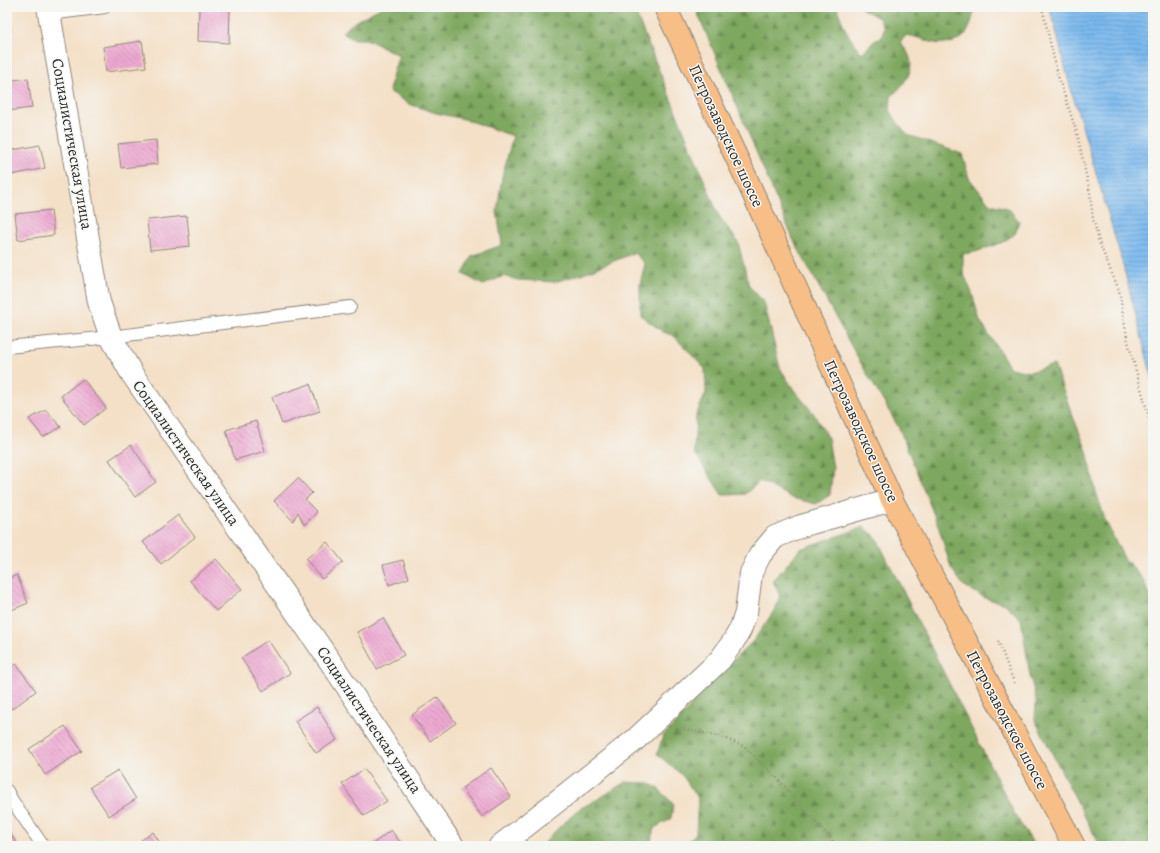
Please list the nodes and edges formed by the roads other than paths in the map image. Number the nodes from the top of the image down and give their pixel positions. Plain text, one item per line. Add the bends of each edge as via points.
1 (105, 7) edge
2 (666, 7) edge
3 (49, 10) edge
4 (350, 307) dead end
5 (111, 338) junction
6 (7, 347) edge
7 (892, 500) junction
8 (7, 791) edge
9 (42, 846) edge
10 (453, 846) edge
11 (500, 846) edge
12 (1074, 846) edge

1 - 3 lane
2 - 7 main road, Петрозаводское шоссе
3 - 5 street, Социалистическая улица via 100,302
4 - 5 lane
5 - 6 lane
5 - 10 street, Социалистическая улица via 132,374 336,670
7 - 11 street via 801,526 775,537 760,555 751,573 746,613 740,630 720,660 634,740
7 - 12 main road, Петрозаводское шоссе
8 - 9 lane

